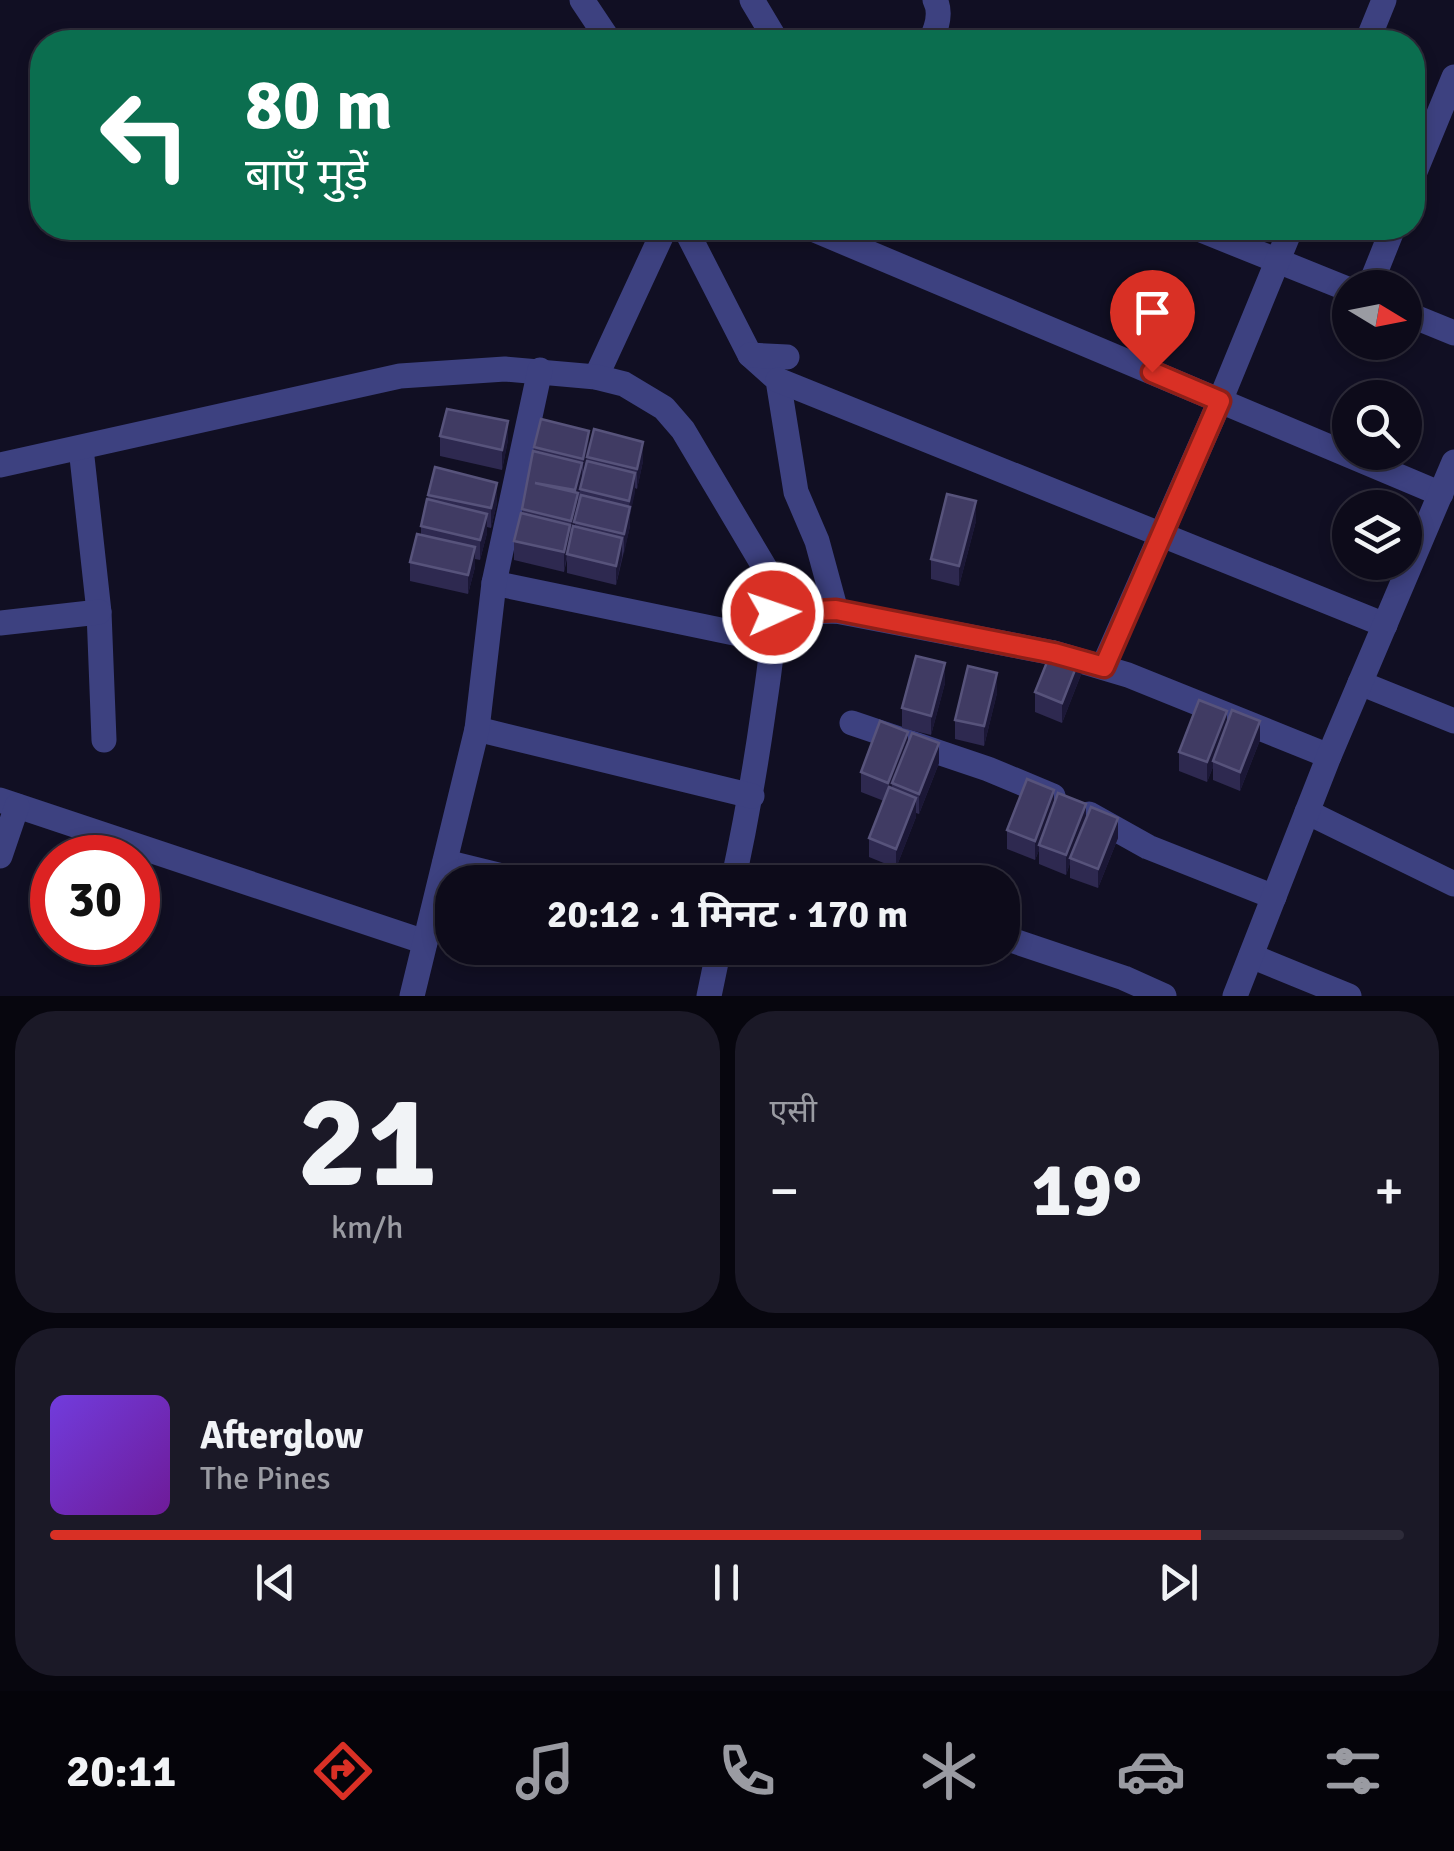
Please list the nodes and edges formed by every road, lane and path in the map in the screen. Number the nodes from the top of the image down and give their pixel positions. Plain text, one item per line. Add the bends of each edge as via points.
1 (582, 0) edge
2 (752, 0) edge
3 (935, 0) edge
4 (1384, 0) edge
5 (602, 30) edge
6 (771, 30) edge
7 (936, 30) edge
8 (1372, 30) edge
9 (1454, 77) edge
10 (1425, 147) edge
11 (659, 240) edge
12 (691, 240) edge
13 (838, 240) edge
14 (1226, 240) edge
15 (1286, 240) edge
16 (1388, 240) edge
17 (1278, 261) junction
18 (1376, 270) edge
19 (1332, 283) edge
20 (1422, 319) edge
21 (1454, 332) edge
22 (783, 369) junction
23 (540, 370) junction
24 (596, 377) junction
25 (1220, 401) junction
26 (81, 448) junction
27 (1454, 462) edge
28 (0, 464) edge
29 (1441, 494) junction
30 (1162, 535) junction
31 (494, 583) junction
32 (836, 610) junction
33 (100, 612) junction
34 (786, 612) junction
35 (0, 623) edge
36 (1385, 625) junction
37 (774, 642) junction
38 (1104, 667) junction
39 (1360, 683) junction
40 (1454, 720) edge
41 (852, 723) dead end
42 (477, 729) junction
43 (104, 740) dead end
44 (1329, 756) junction
45 (752, 796) junction
46 (8, 803) edge
47 (1306, 812) junction
48 (0, 856) edge
49 (445, 862) junction
50 (457, 865) edge
51 (737, 865) edge
52 (1454, 884) edge
53 (1274, 897) junction
54 (426, 942) junction
55 (1020, 944) edge
56 (1250, 956) junction
57 (716, 965) edge
58 (412, 996) edge
59 (709, 996) edge
60 (1164, 996) edge
61 (1235, 996) edge
62 (1349, 996) edge

1 - 5 street
2 - 6 street
3 - 7 street
4 - 8 street
9 - 10 street
11 - 24 street
12 - 22 street via 750,355
13 - 25 street
14 - 17 street
15 - 17 street
16 - 18 street
17 - 19 street
17 - 25 street
20 - 21 street
22 - 30 street
22 - 32 street via 796,492
23 - 24 street
23 - 26 street via 400,376
23 - 31 street
24 - 34 street via 645,394 683,430
25 - 29 street
25 - 30 street
26 - 28 street
26 - 33 street
27 - 29 street
29 - 36 street
30 - 36 street
30 - 38 street
31 - 37 street
31 - 42 street
32 - 34 street
32 - 38 street
33 - 35 street
33 - 43 street
34 - 37 street
36 - 39 street
37 - 45 street
38 - 44 street
39 - 40 street
39 - 44 street
41 - 53 street via 1002,774 1148,847
42 - 45 street
42 - 49 street
44 - 47 street
45 - 51 street
46 - 48 street
46 - 54 street
47 - 52 street
47 - 53 street
49 - 50 street
49 - 54 street
53 - 56 street
54 - 58 street
55 - 60 street
56 - 61 street
56 - 62 street
57 - 59 street

